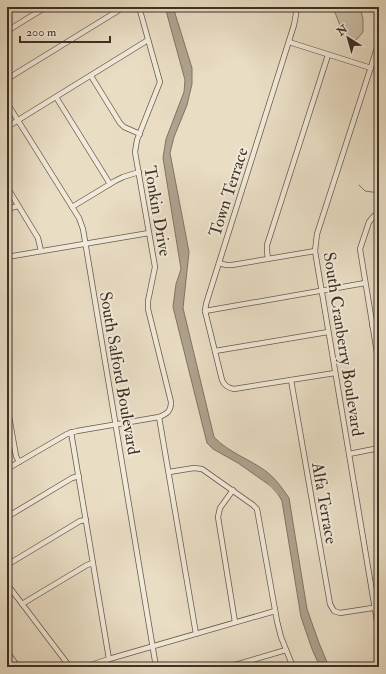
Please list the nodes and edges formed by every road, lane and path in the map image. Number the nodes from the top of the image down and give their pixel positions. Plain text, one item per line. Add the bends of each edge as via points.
1 (46, 7) edge
2 (124, 7) edge
3 (139, 7) edge
4 (295, 7) edge
5 (7, 32) edge
6 (148, 40) junction
7 (289, 42) junction
8 (379, 42) edge
9 (328, 55) junction
10 (371, 68) junction
11 (91, 76) junction
12 (7, 79) edge
13 (56, 97) junction
14 (7, 103) edge
15 (18, 120) junction
16 (7, 127) edge
17 (140, 134) junction
18 (139, 172) junction
19 (110, 184) junction
20 (7, 187) edge
21 (18, 206) junction
22 (72, 207) junction
23 (7, 209) edge
24 (376, 216) edge
25 (149, 233) junction
26 (85, 244) junction
27 (41, 251) junction
28 (315, 251) junction
29 (7, 257) edge
30 (268, 259) junction
31 (219, 263) junction
32 (365, 283) junction
33 (321, 292) junction
34 (205, 311) junction
35 (379, 324) edge
36 (372, 325) junction
37 (328, 332) junction
38 (215, 352) junction
39 (379, 365) edge
40 (335, 373) junction
41 (291, 380) junction
42 (7, 404) edge
43 (159, 417) junction
44 (9, 424) edge
45 (116, 424) junction
46 (71, 432) junction
47 (379, 448) edge
48 (349, 454) junction
49 (19, 462) junction
50 (7, 469) edge
51 (169, 472) junction
52 (79, 476) junction
53 (233, 490) junction
54 (7, 517) edge
55 (86, 520) junction
56 (93, 563) junction
57 (7, 565) edge
58 (7, 584) edge
59 (22, 604) junction
60 (377, 607) edge
61 (275, 611) junction
62 (235, 622) junction
63 (379, 633) edge
64 (196, 634) junction
65 (152, 646) junction
66 (286, 650) junction
67 (7, 652) edge
68 (109, 659) junction
69 (18, 667) edge
70 (70, 667) edge
71 (85, 667) edge
72 (156, 667) edge
73 (228, 667) edge
74 (293, 667) edge

1 - 5 street
2 - 12 street
3 - 6 street, Tonkin Drive
4 - 7 street, Town Terrace via 295,22
6 - 11 street
6 - 17 street, Tonkin Drive via 160,84
7 - 9 street
7 - 31 street, Town Terrace
8 - 10 street, South Cranberry Boulevard
9 - 10 street
9 - 30 street via 267,245
10 - 28 street, South Cranberry Boulevard via 318,234
11 - 13 street
11 - 17 street via 120,123
13 - 15 street
13 - 19 street
14 - 15 street, South Salford Boulevard
15 - 16 street
15 - 22 street, South Salford Boulevard
17 - 18 street, Tonkin Drive via 135,149
18 - 19 street
18 - 25 street, Tonkin Drive
19 - 22 street
20 - 21 street
21 - 23 street
21 - 27 street via 38,238
22 - 26 street, South Salford Boulevard via 81,224
24 - 32 street via 369,222 360,250
25 - 26 street
25 - 43 street, Tonkin Drive via 155,269 148,309 171,402 169,411
26 - 27 street
26 - 45 street, South Salford Boulevard
27 - 29 street
28 - 30 street
28 - 33 street, South Cranberry Boulevard
30 - 31 street via 232,265
31 - 34 street, Town Terrace
32 - 33 street
32 - 36 street
33 - 34 street
33 - 37 street, South Cranberry Boulevard
34 - 38 street, Town Terrace
35 - 36 street
36 - 39 street
37 - 38 street
37 - 40 street, South Cranberry Boulevard
38 - 41 street, Town Terrace via 222,380 226,386 234,389
40 - 41 street
40 - 48 street, South Cranberry Boulevard
41 - 60 street, Alfa Terrace via 330,604 337,612
42 - 44 street
43 - 45 street
43 - 51 street
44 - 49 street
45 - 46 street
45 - 65 street, South Salford Boulevard
46 - 49 street
46 - 52 street
47 - 48 street
48 - 60 street, South Cranberry Boulevard
49 - 50 street
51 - 53 street via 200,468
51 - 64 street
52 - 54 street
52 - 55 street
53 - 61 street via 253,505 258,513
53 - 62 street via 220,508 218,517
55 - 56 street
55 - 57 street via 80,521
56 - 59 street
56 - 68 street
58 - 59 street
59 - 70 street
60 - 63 street, South Cranberry Boulevard
61 - 62 street
61 - 66 street
62 - 64 street
64 - 65 street
65 - 68 street
65 - 72 street, South Salford Boulevard
66 - 73 street
66 - 74 street
67 - 69 street
68 - 71 street

